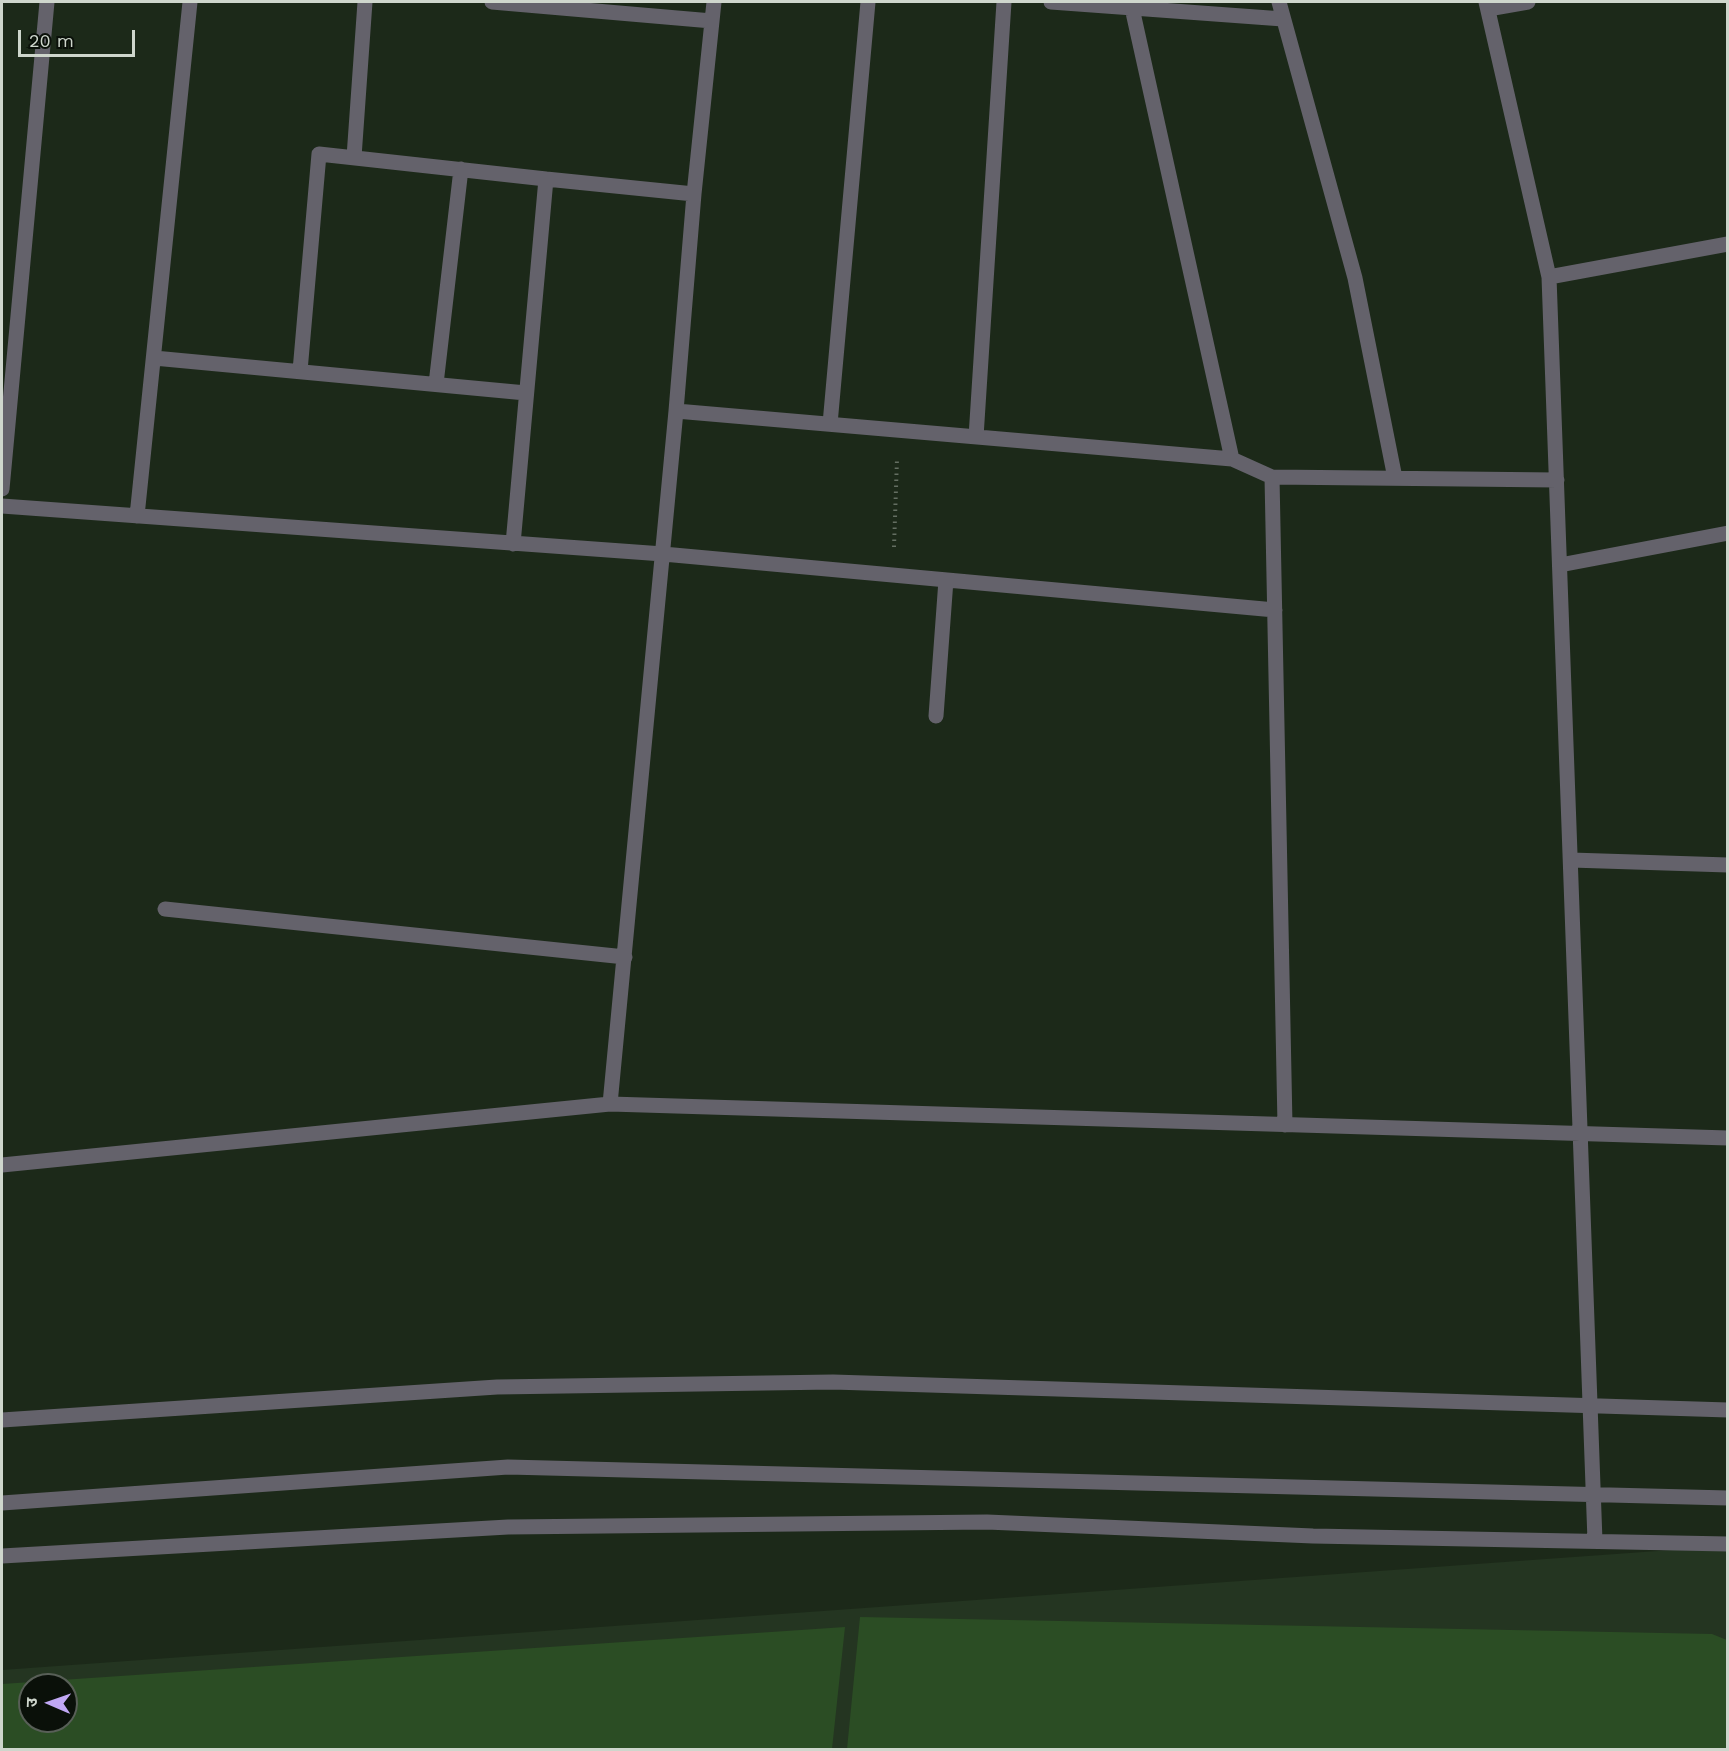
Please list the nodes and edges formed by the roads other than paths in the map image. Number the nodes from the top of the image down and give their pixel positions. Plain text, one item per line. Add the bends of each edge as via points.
1 (47, 2) edge
2 (190, 2) edge
3 (365, 2) edge
4 (492, 2) edge
5 (714, 2) edge
6 (868, 2) edge
7 (1004, 2) edge
8 (1051, 2) edge
9 (1279, 2) edge
10 (1528, 2) edge
11 (1487, 5) edge
12 (1132, 8) junction
13 (1283, 19) junction
14 (712, 21) junction
15 (354, 157) junction
16 (461, 169) junction
17 (546, 179) junction
18 (694, 194) junction
19 (1728, 244) edge
20 (1549, 277) junction
21 (154, 358) junction
22 (300, 371) junction
23 (436, 384) junction
24 (526, 393) junction
25 (676, 411) junction
26 (831, 424) junction
27 (975, 437) junction
28 (1232, 459) junction
29 (1272, 477) junction
30 (1395, 478) junction
31 (1557, 480) junction
32 (2, 489) edge
33 (2, 506) edge
34 (137, 516) junction
35 (1728, 533) edge
36 (513, 544) junction
37 (663, 554) junction
38 (1560, 565) junction
39 (946, 580) junction
40 (1275, 610) junction
41 (936, 716) dead end
42 (1571, 860) junction
43 (1728, 865) edge
44 (165, 909) dead end
45 (625, 957) junction
46 (610, 1104) junction
47 (1285, 1125) junction
48 (1581, 1134) junction
49 (1728, 1138) edge
50 (2, 1165) edge
51 (1590, 1405) junction
52 (1728, 1410) edge
53 (2, 1420) edge
54 (1593, 1494) junction
55 (1728, 1498) edge
56 (2, 1503) edge
57 (1595, 1541) junction
58 (1728, 1544) edge
59 (2, 1556) edge

1 - 32 street
2 - 21 street
3 - 15 street
4 - 14 street
5 - 14 street
6 - 26 street
7 - 27 street
8 - 12 street
9 - 13 street
10 - 11 street
11 - 20 street
12 - 13 street
12 - 28 street
13 - 30 street via 1355,278
14 - 18 street
15 - 16 street
15 - 22 street via 319,154
16 - 17 street
16 - 23 street
17 - 18 street
17 - 24 street
18 - 25 street
19 - 20 street
20 - 31 street
21 - 22 street
21 - 34 street
22 - 23 street
23 - 24 street
24 - 36 street
25 - 26 street
25 - 37 street
26 - 27 street
27 - 28 street
28 - 29 street
29 - 30 street
29 - 40 street
30 - 31 street
31 - 38 street
33 - 34 street
34 - 36 street
35 - 38 street
36 - 37 street
37 - 39 street
37 - 45 street
38 - 42 street
39 - 40 street
39 - 41 street
40 - 47 street
42 - 43 street
42 - 48 street
44 - 45 street
45 - 46 street
46 - 47 street
46 - 50 street
47 - 48 street
48 - 49 street
48 - 51 street
51 - 52 street
51 - 53 street via 833,1382 498,1387
51 - 54 street
54 - 55 street
54 - 56 street via 508,1467
54 - 57 street
57 - 58 street
57 - 59 street via 1313,1536 987,1522 508,1527

